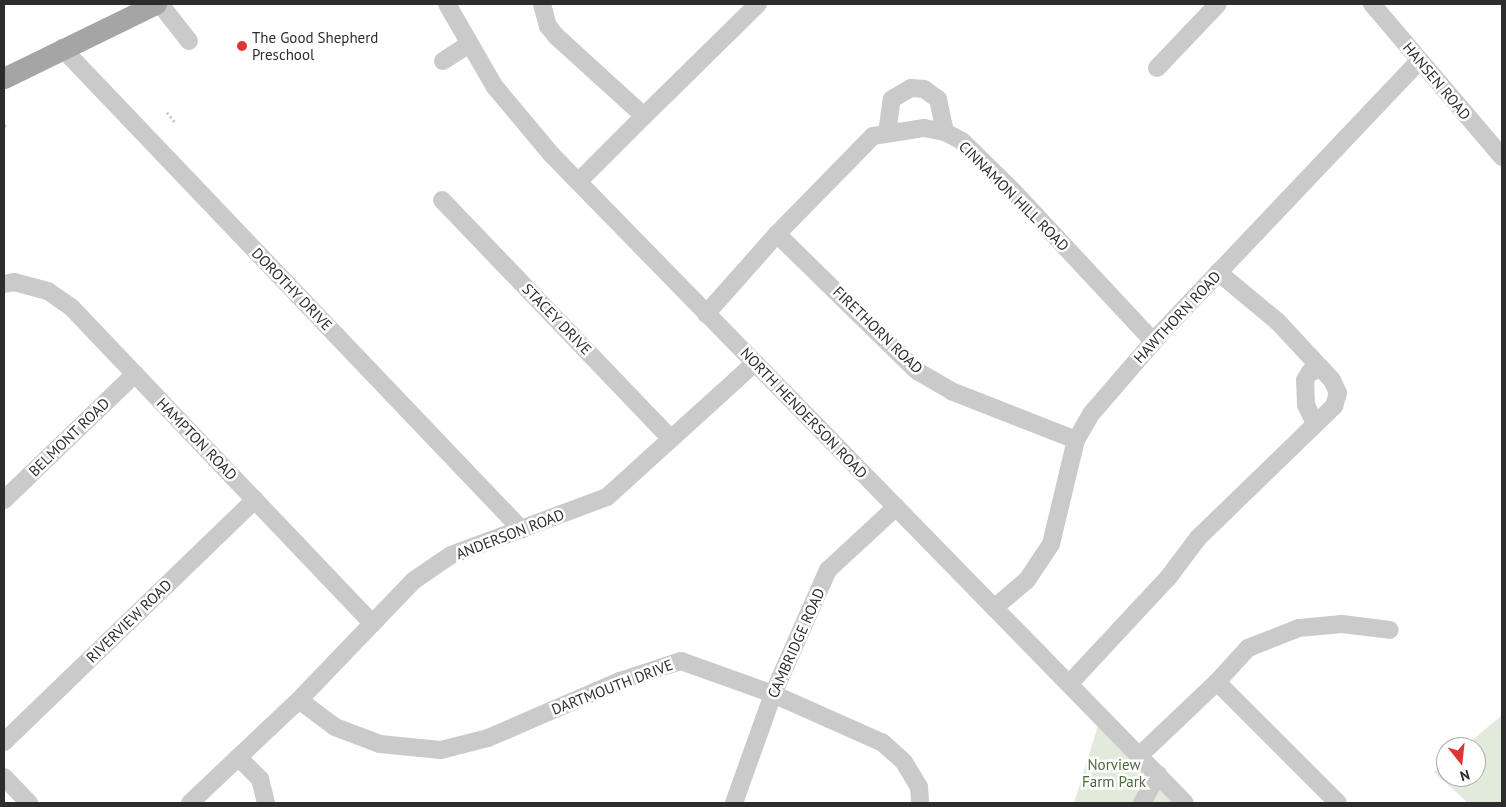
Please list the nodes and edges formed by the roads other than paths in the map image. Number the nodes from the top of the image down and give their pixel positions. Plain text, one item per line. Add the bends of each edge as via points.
1 (158, 4) edge
2 (447, 4) edge
3 (542, 4) edge
4 (758, 4) edge
5 (1218, 4) edge
6 (1372, 4) edge
7 (189, 41) dead end
8 (469, 44) junction
9 (62, 48) junction
10 (1420, 60) junction
11 (443, 61) dead end
12 (1158, 68) dead end
13 (4, 78) edge
14 (644, 116) junction
15 (945, 132) junction
16 (887, 134) junction
17 (1502, 157) edge
18 (578, 182) junction
19 (442, 200) dead end
20 (777, 234) junction
21 (1218, 272) junction
22 (4, 284) edge
23 (706, 314) junction
24 (1153, 341) junction
25 (755, 363) junction
26 (1322, 369) junction
27 (135, 374) junction
28 (1315, 424) junction
29 (672, 439) junction
30 (1076, 440) junction
31 (4, 500) edge
32 (255, 500) junction
33 (896, 507) junction
34 (522, 530) junction
35 (994, 608) junction
36 (373, 624) junction
37 (1390, 630) dead end
38 (1217, 682) junction
39 (1069, 684) junction
40 (773, 694) junction
41 (299, 700) junction
42 (4, 742) edge
43 (1140, 755) junction
44 (238, 757) junction
45 (1158, 774) junction
46 (4, 777) edge
47 (29, 803) edge
48 (190, 803) edge
49 (266, 803) edge
50 (734, 803) edge
51 (920, 803) edge
52 (1142, 803) edge
53 (1185, 803) edge
54 (1338, 803) edge

1 - 7 street
1 - 9 main road
2 - 8 street, NORTH HENDERSON ROAD
3 - 14 street via 548,26 556,36
4 - 14 street
5 - 12 street
6 - 10 street, HANSEN ROAD
8 - 11 street
8 - 18 street, NORTH HENDERSON ROAD via 509,107
9 - 13 main road
9 - 34 street, DOROTHY DRIVE
10 - 17 street, HANSEN ROAD
10 - 21 street, HAWTHORN ROAD
14 - 18 street
15 - 16 street, CINNAMON HILL ROAD via 924,128
15 - 16 street via 938,99 924,90 911,88 892,99
15 - 24 street, CINNAMON HILL ROAD via 962,141 1013,191
16 - 20 street, CINNAMON HILL ROAD via 873,136
18 - 23 street, NORTH HENDERSON ROAD
19 - 29 street, STACEY DRIVE
20 - 23 street, CINNAMON HILL ROAD
20 - 30 street, FIRETHORN ROAD via 916,371 951,391
21 - 24 street, HAWTHORN ROAD
21 - 26 street via 1278,322
22 - 27 street, HAMPTON ROAD via 14,282 48,291 72,308
23 - 25 street, NORTH HENDERSON ROAD
24 - 30 street, HAWTHORN ROAD via 1101,401
25 - 29 street, ANDERSON ROAD
25 - 33 street, NORTH HENDERSON ROAD
26 - 28 street via 1310,372 1305,380 1306,405
26 - 28 street via 1338,393 1334,406
27 - 31 street, BELMONT ROAD
27 - 32 street, HAMPTON ROAD
28 - 39 street via 1198,538 1168,578
29 - 34 street, ANDERSON ROAD via 607,496
30 - 35 street, HAWTHORN ROAD via 1052,544 1027,580
32 - 36 street, HAMPTON ROAD
32 - 42 street, RIVERVIEW ROAD
33 - 35 street, NORTH HENDERSON ROAD
33 - 40 street, CAMBRIDGE ROAD via 828,570
34 - 36 street, ANDERSON ROAD via 451,556 413,581
35 - 39 street, NORTH HENDERSON ROAD
36 - 41 street, ANDERSON ROAD
37 - 38 street via 1342,624 1300,628 1248,648
38 - 43 street
38 - 54 street
39 - 43 street, NORTH HENDERSON ROAD
40 - 41 street, DARTMOUTH DRIVE via 681,661 620,681 488,738 441,750 380,744 335,727
40 - 50 street, CAMBRIDGE ROAD
40 - 51 street, DARTMOUTH DRIVE via 883,743 904,762 919,788
41 - 44 street, ANDERSON ROAD
43 - 45 street, NORTH HENDERSON ROAD
44 - 48 street, ANDERSON ROAD
44 - 49 street via 260,779
45 - 52 street
45 - 53 street, NORTH HENDERSON ROAD
46 - 47 street

